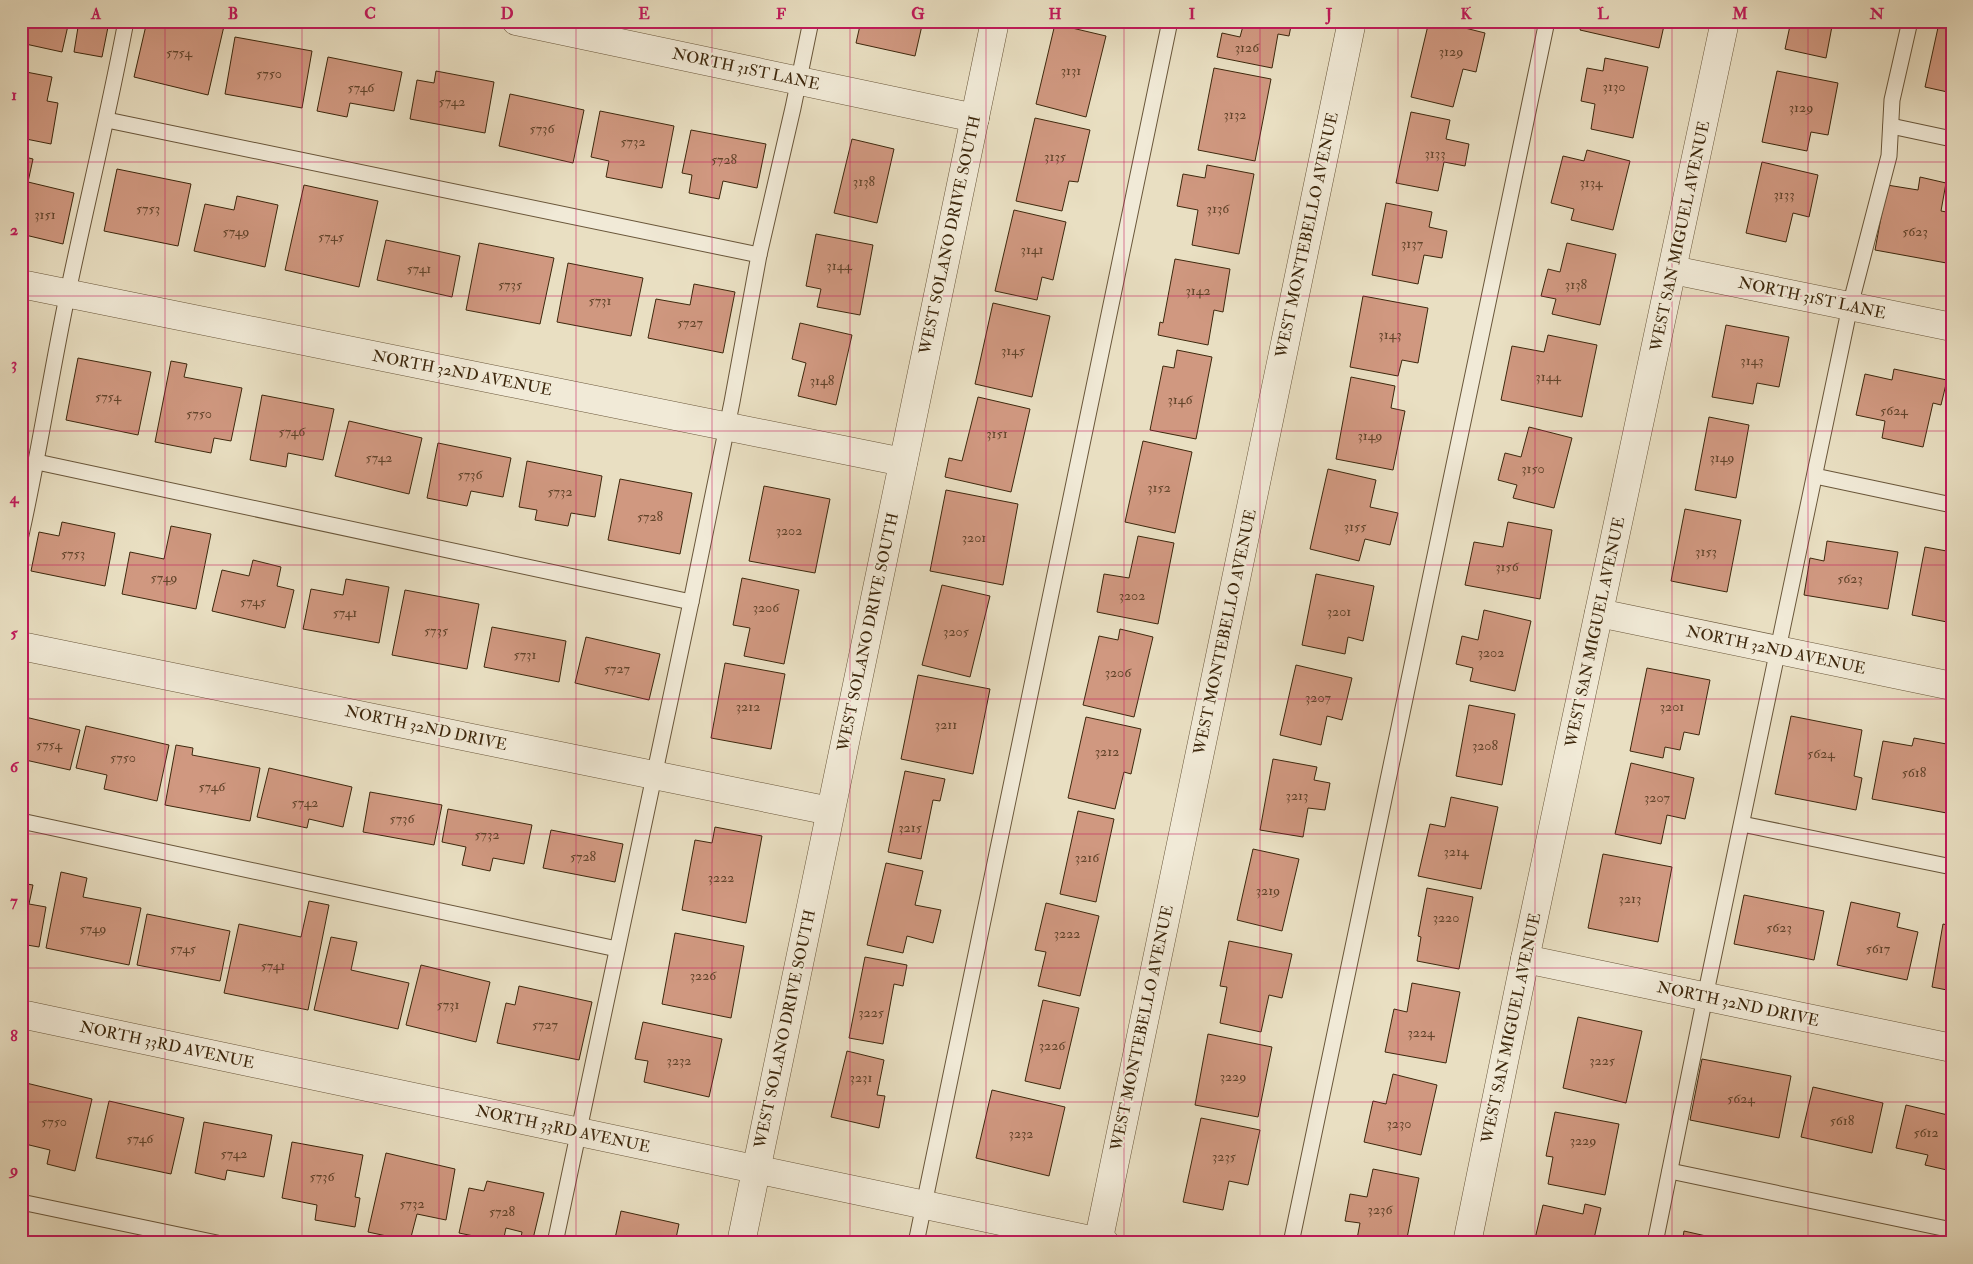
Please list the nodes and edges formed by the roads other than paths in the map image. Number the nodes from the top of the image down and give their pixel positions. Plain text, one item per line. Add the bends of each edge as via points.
1 (126, 21) edge
2 (516, 21) edge
3 (811, 21) edge
4 (995, 21) edge
5 (1170, 21) edge
6 (1352, 21) edge
7 (1547, 21) edge
8 (1724, 21) edge
9 (1910, 21) edge
10 (799, 81) junction
11 (975, 118) junction
12 (107, 120) junction
13 (1891, 126) junction
14 (1952, 139) edge
15 (759, 255) junction
16 (1673, 270) junction
17 (21, 284) edge
18 (68, 294) junction
19 (1850, 306) junction
20 (1952, 327) edge
21 (726, 426) junction
22 (37, 462) junction
23 (903, 462) junction
24 (1815, 476) junction
25 (1952, 504) edge
26 (21, 535) edge
27 (691, 602) junction
28 (1599, 613) junction
29 (21, 646) edge
30 (1779, 650) junction
31 (1952, 686) edge
32 (654, 775) junction
33 (830, 811) junction
34 (21, 821) edge
35 (1742, 824) junction
36 (1952, 867) edge
37 (617, 949) junction
38 (1525, 959) junction
39 (1705, 997) junction
40 (21, 1014) edge
41 (1952, 1048) edge
42 (580, 1132) junction
43 (756, 1169) junction
44 (1670, 1171) junction
45 (21, 1202) edge
46 (924, 1204) junction
47 (1952, 1230) edge
48 (1100, 1242) edge
49 (217, 1243) edge
50 (555, 1243) edge
51 (741, 1243) edge
52 (916, 1243) edge
53 (1291, 1243) edge
54 (1467, 1243) edge
55 (1655, 1243) edge

1 - 12 lane
2 - 10 street, NORTH 31ST LANE
3 - 10 lane
4 - 11 street, WEST SOLANO DRIVE SOUTH
5 - 46 lane
6 - 48 street, WEST MONTEBELLO AVENUE
7 - 53 lane
8 - 16 street, WEST SAN MIGUEL AVENUE
9 - 13 lane via 1892,100
10 - 11 street, NORTH 31ST LANE
10 - 15 lane
11 - 23 street, WEST SOLANO DRIVE SOUTH
12 - 15 lane
12 - 18 lane
13 - 14 lane
13 - 19 lane via 1889,156
15 - 21 lane
16 - 19 street, NORTH 31ST LANE
16 - 28 street, WEST SAN MIGUEL AVENUE
17 - 18 street, NORTH 32ND AVENUE
18 - 21 street, NORTH 32ND AVENUE
18 - 22 lane
19 - 20 street, NORTH 31ST LANE
19 - 24 lane
21 - 23 street, NORTH 32ND AVENUE
21 - 27 lane
22 - 26 lane
22 - 27 lane
23 - 33 street, WEST SOLANO DRIVE SOUTH
24 - 25 lane
24 - 30 lane
27 - 32 lane
28 - 30 street, NORTH 32ND AVENUE
28 - 38 street, WEST SAN MIGUEL AVENUE
29 - 32 street, NORTH 32ND DRIVE
30 - 31 street, NORTH 32ND AVENUE
30 - 35 lane
32 - 33 street, NORTH 32ND DRIVE
32 - 37 lane
33 - 43 street, WEST SOLANO DRIVE SOUTH
34 - 37 lane
35 - 36 lane
35 - 39 lane
37 - 42 lane
38 - 39 street, NORTH 32ND DRIVE
38 - 54 street, WEST SAN MIGUEL AVENUE
39 - 41 street, NORTH 32ND DRIVE
39 - 44 lane
40 - 42 street, NORTH 33RD AVENUE
42 - 43 street, NORTH 33RD AVENUE
42 - 50 lane
43 - 46 street, NORTH 33RD AVENUE
43 - 51 street, WEST SOLANO DRIVE SOUTH
44 - 47 lane
44 - 55 lane
45 - 49 lane
46 - 48 street, NORTH 33RD AVENUE
46 - 52 lane

